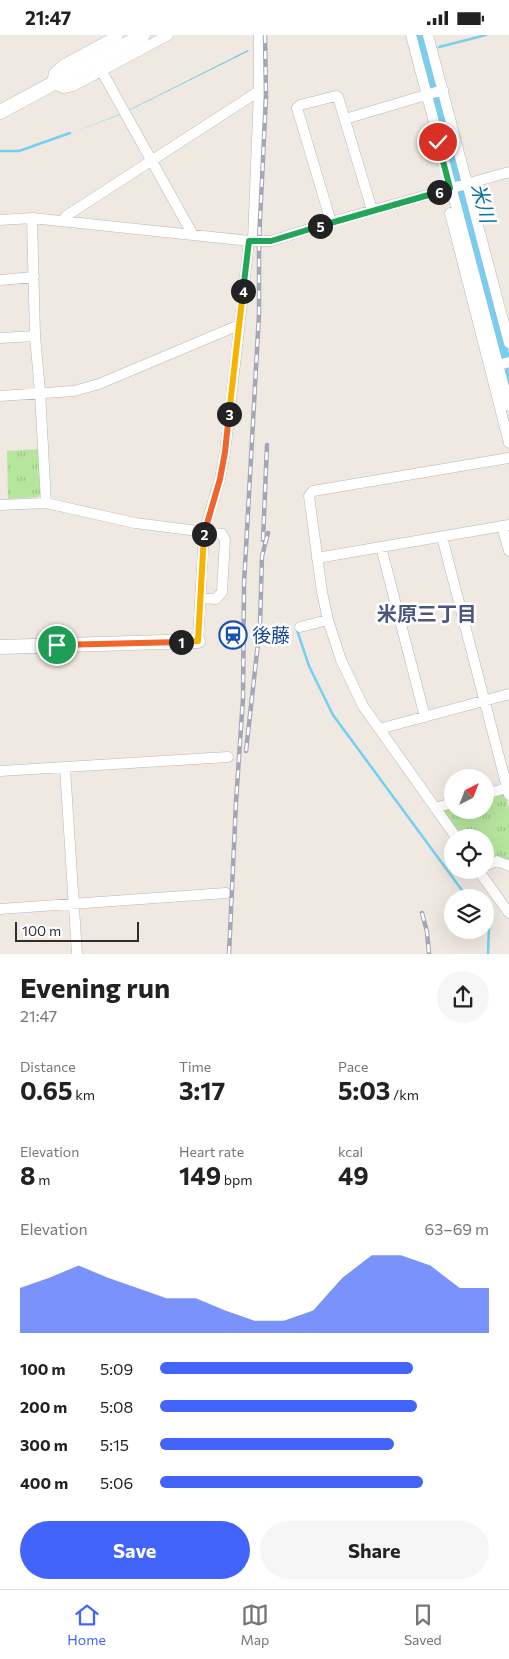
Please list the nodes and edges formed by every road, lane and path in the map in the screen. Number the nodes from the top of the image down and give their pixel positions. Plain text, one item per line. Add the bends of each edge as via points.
1 (118, 35) edge
2 (143, 35) edge
3 (168, 35) edge
4 (259, 35) edge
5 (411, 35) edge
6 (428, 35) edge
7 (101, 70) junction
8 (52, 83) junction
9 (441, 90) junction
10 (259, 91) junction
11 (427, 94) junction
12 (0, 112) edge
13 (345, 119) junction
14 (152, 160) junction
15 (509, 172) edge
16 (465, 184) junction
17 (449, 189) junction
18 (372, 210) junction
19 (32, 218) junction
20 (0, 220) edge
21 (63, 221) junction
22 (332, 222) junction
23 (193, 235) junction
24 (251, 241) junction
25 (34, 277) junction
26 (0, 279) edge
27 (239, 325) junction
28 (35, 335) junction
29 (0, 338) edge
30 (509, 343) edge
31 (509, 362) edge
32 (494, 366) junction
33 (40, 392) junction
34 (0, 395) edge
35 (509, 406) edge
36 (509, 443) edge
37 (509, 458) edge
38 (46, 503) junction
39 (0, 505) edge
40 (506, 525) edge
41 (204, 531) junction
42 (442, 537) junction
43 (381, 547) junction
44 (509, 551) edge
45 (317, 558) junction
46 (200, 597) junction
47 (328, 620) junction
48 (300, 627) dead end
49 (198, 641) joint
50 (0, 647) edge
51 (509, 694) edge
52 (484, 701) junction
53 (425, 717) junction
54 (379, 729) junction
55 (228, 757) dead end
56 (65, 768) junction
57 (0, 771) edge
58 (508, 791) edge
59 (494, 793) edge
60 (444, 805) edge
61 (435, 808) junction
62 (450, 829) edge
63 (494, 862) edge
64 (509, 866) edge
65 (484, 879) edge
66 (226, 893) dead end
67 (73, 903) junction
68 (0, 909) edge
69 (509, 913) edge
70 (77, 954) edge

1 - 8 street via 63,65 54,73
2 - 8 main road
3 - 7 street
4 - 10 street
5 - 11 street
6 - 9 street
7 - 8 street via 73,86 64,88
7 - 14 street
8 - 12 main road
9 - 11 street
9 - 16 street
10 - 14 street
10 - 24 street
11 - 13 street
11 - 17 street
13 - 18 street
13 - 22 street via 337,95 297,108
14 - 21 street
14 - 23 street
15 - 16 street
16 - 17 street
16 - 30 street
17 - 18 street
17 - 32 street
18 - 22 street
19 - 20 street
19 - 21 street
19 - 25 street
21 - 23 street
22 - 24 street via 271,241
23 - 24 street
24 - 27 street
25 - 26 street
25 - 28 street
27 - 33 street via 99,384 74,391
27 - 41 street via 225,452
28 - 29 street
28 - 33 street
31 - 32 street
32 - 35 street
32 - 36 street
33 - 34 street
33 - 38 street
37 - 45 street via 313,491 309,496
38 - 39 street
38 - 41 street via 134,523
40 - 42 street
40 - 44 street
41 - 46 street
41 - 46 street via 224,537 222,592 216,599
42 - 43 street
42 - 52 street
43 - 45 street
43 - 53 street
45 - 47 street
46 - 49 street
47 - 48 street
47 - 54 street via 351,682
49 - 50 main road
51 - 52 street
52 - 53 street
52 - 58 street
53 - 54 street
54 - 61 street
55 - 56 street
56 - 57 street
56 - 67 street
58 - 59 street
60 - 61 street
61 - 62 street
63 - 64 street
65 - 69 street
66 - 67 street
67 - 68 street
67 - 70 street

